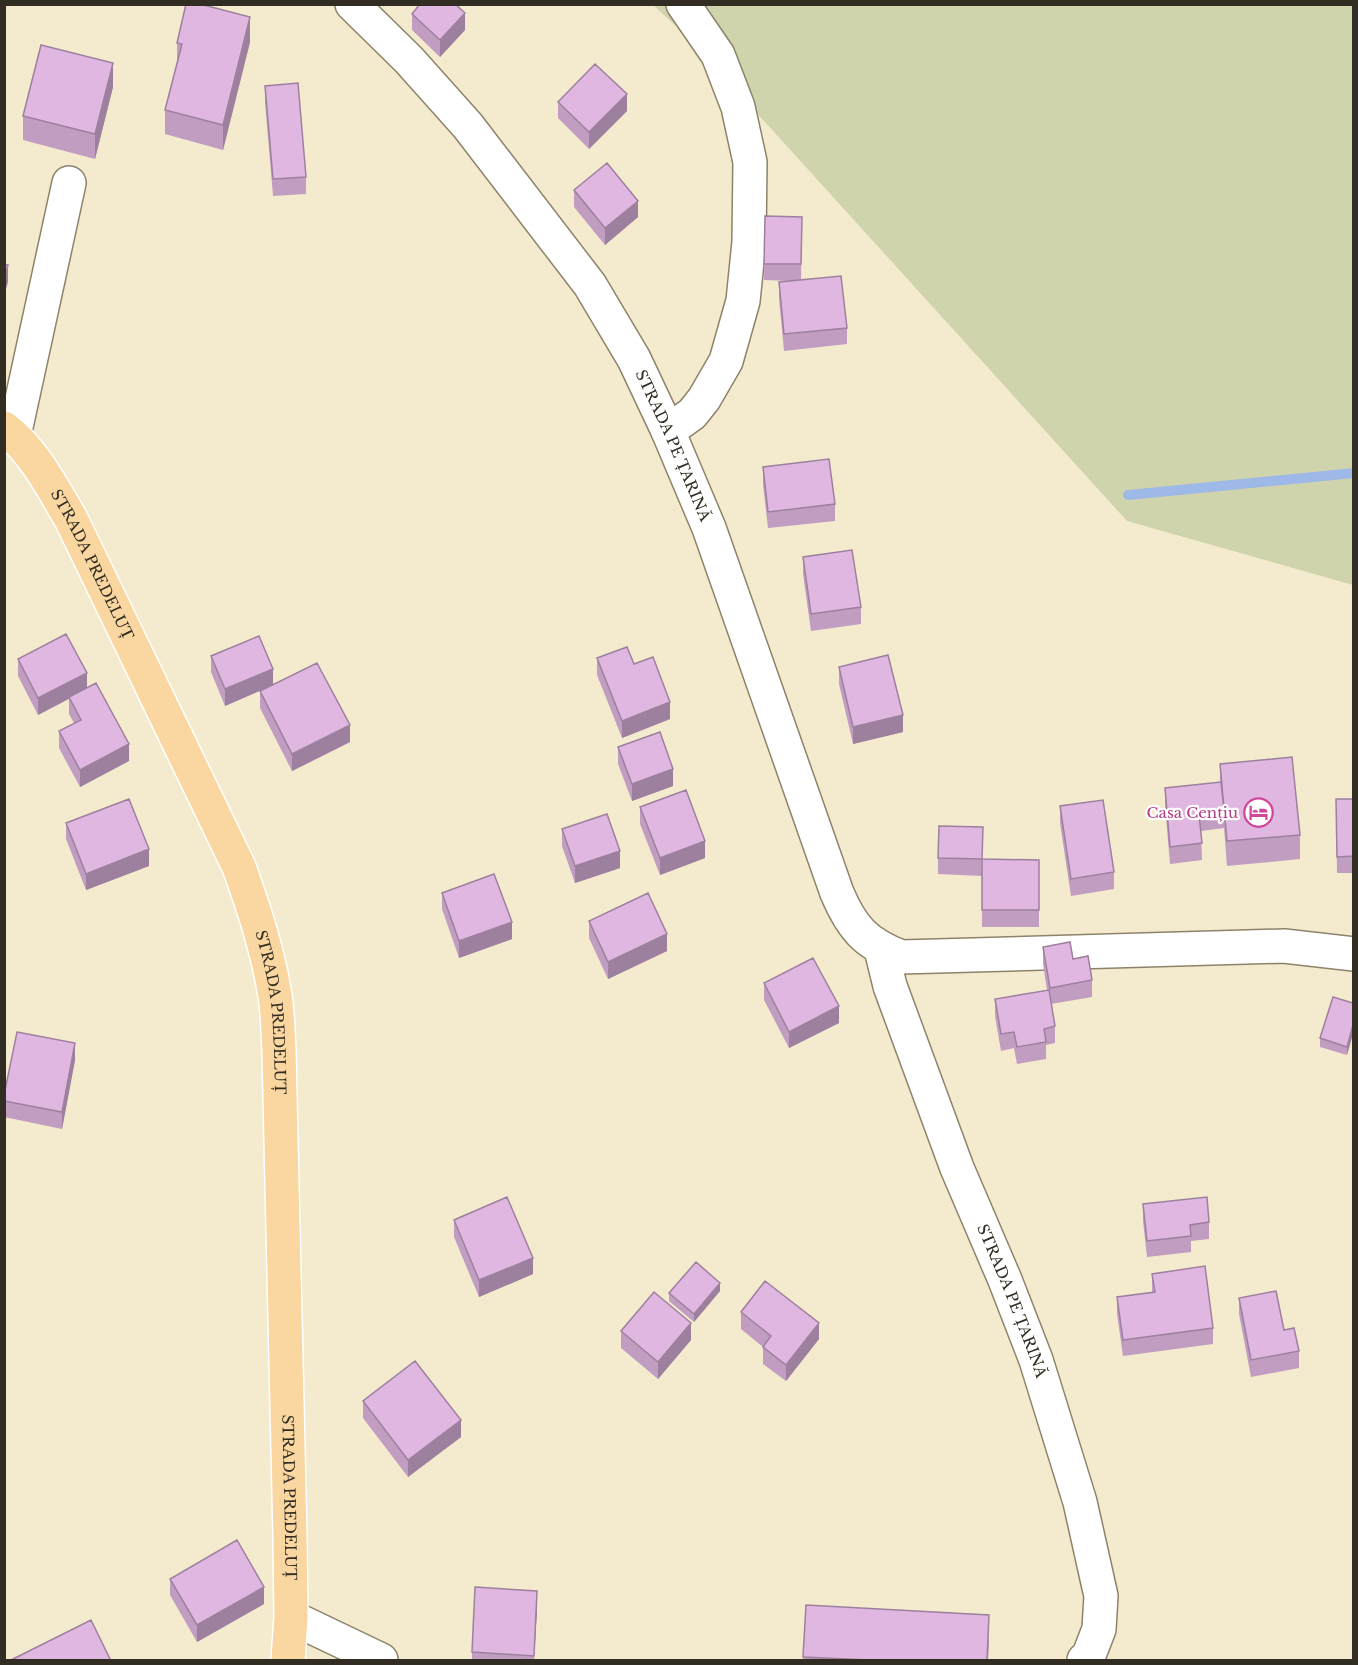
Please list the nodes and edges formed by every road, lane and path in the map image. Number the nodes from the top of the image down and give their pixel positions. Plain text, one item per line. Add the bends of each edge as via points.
1 (352, 4) edge
2 (683, 4) edge
3 (69, 183) dead end
4 (668, 431) junction
5 (9, 432) edge
6 (881, 949) junction
7 (1353, 954) edge
8 (291, 1617) junction
9 (288, 1660) edge
10 (381, 1660) edge
11 (1084, 1660) edge

1 - 4 street, STRADA PE ȚARINĂ via 468,126 590,285 634,359
2 - 4 street via 718,56 738,107 750,162 748,243 743,301 726,361 692,414
3 - 5 street
4 - 6 street, STRADA PE ȚARINĂ via 709,528 837,893 848,918 865,939
5 - 8 main road, STRADA PREDELUȚ via 41,469 71,519 238,867 258,918 268,960 279,1051
6 - 7 street, STRADA PE ȚARINĂ via 901,957 1284,946
6 - 11 street, STRADA PE ȚARINĂ via 890,986 957,1168 1036,1360 1080,1502 1101,1596 1099,1629
8 - 9 main road, STRADA PREDELUȚ
8 - 10 street

